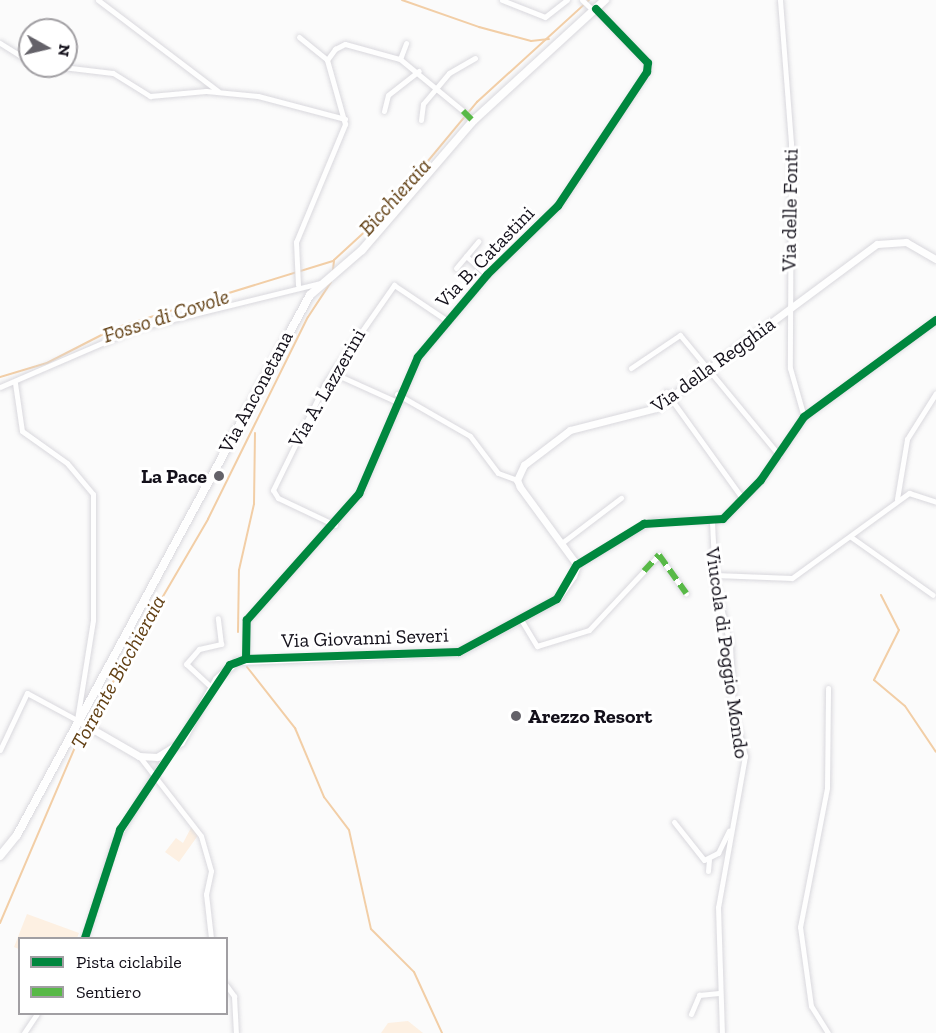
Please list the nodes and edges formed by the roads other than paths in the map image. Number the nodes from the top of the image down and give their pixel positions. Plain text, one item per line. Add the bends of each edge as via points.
1 (98, 0) edge
2 (502, 0) edge
3 (567, 0) edge
4 (583, 0) edge
5 (605, 0) edge
6 (780, 0) edge
7 (593, 9) junction
8 (299, 37) dead end
9 (0, 43) edge
10 (406, 43) dead end
11 (18, 54) edge
12 (475, 58) dead end
13 (400, 59) junction
14 (327, 60) junction
15 (78, 69) edge
16 (419, 71) junction
17 (437, 87) junction
18 (219, 92) junction
19 (384, 111) dead end
20 (463, 111) joint
21 (345, 119) junction
22 (421, 120) dead end
23 (473, 121) junction
24 (479, 241) dead end
25 (466, 256) junction
26 (936, 259) edge
27 (456, 268) dead end
28 (487, 274) junction
29 (297, 282) junction
30 (324, 282) junction
31 (792, 307) junction
32 (446, 320) junction
33 (936, 320) edge
34 (631, 368) dead end
35 (711, 368) junction
36 (333, 373) junction
37 (15, 383) junction
38 (0, 387) edge
39 (936, 393) edge
40 (398, 394) junction
41 (668, 396) junction
42 (395, 401) junction
43 (804, 417) junction
44 (779, 455) junction
45 (517, 480) junction
46 (621, 498) dead end
47 (743, 499) junction
48 (897, 499) junction
49 (936, 502) edge
50 (712, 522) junction
51 (335, 525) junction
52 (851, 537) junction
53 (562, 542) junction
54 (577, 565) junction
55 (644, 571) joint
56 (715, 575) junction
57 (686, 592) dead end
58 (933, 595) dead end
59 (218, 618) dead end
60 (520, 618) junction
61 (246, 659) junction
62 (211, 687) junction
63 (828, 688) dead end
64 (80, 722) junction
65 (0, 750) edge
66 (166, 755) junction
67 (139, 756) junction
68 (156, 771) junction
69 (734, 815) junction
70 (674, 822) dead end
71 (0, 856) edge
72 (709, 860) junction
73 (708, 871) dead end
74 (86, 937) edge
75 (211, 937) edge
76 (228, 987) edge
77 (719, 993) junction
78 (691, 1014) dead end
79 (36, 1015) edge
80 (24, 1033) edge
81 (236, 1033) edge
82 (722, 1033) edge
83 (828, 1033) edge

1 - 18 street
2 - 3 street via 545,16
4 - 7 street
5 - 7 main road, Via Anconetana
6 - 31 street, Via delle Fonti via 791,143 787,210
7 - 23 main road, Via Anconetana
7 - 28 street, Via B. Catastini via 648,63 647,72 558,206
8 - 14 street
9 - 11 street
10 - 13 street
12 - 17 street
13 - 14 street via 345,44
13 - 16 street
14 - 21 street
15 - 18 street via 113,73 150,96
16 - 17 street
16 - 19 street via 388,95
17 - 20 street
17 - 22 street via 423,104
18 - 21 street
20 - 23 street
21 - 29 street via 296,242
23 - 30 main road, Via Anconetana via 339,271
24 - 25 street
25 - 27 street
25 - 28 street
26 - 31 street, Via della Regghia via 906,242 877,244
28 - 32 street, Via B. Catastini
29 - 30 street
29 - 37 street via 137,328
30 - 64 main road, Via Anconetana via 305,302 274,357
31 - 35 street, Via della Regghia
31 - 43 street, Via delle Fonti via 790,368
32 - 36 street, Via A. Lazzerini via 394,285
32 - 40 street, Via B. Catastini
33 - 43 street
34 - 35 street via 680,335
35 - 41 street, Via della Regghia
35 - 44 street
36 - 42 street
36 - 51 street, Via A. Lazzerini via 273,490 278,498
37 - 38 street
37 - 64 street via 22,431 67,462 96,503 93,620
39 - 48 street via 907,439
40 - 42 street, Via B. Catastini
40 - 45 street via 470,436 498,473
41 - 45 street, Via della Regghia via 642,415 570,430 524,465
41 - 47 street
42 - 51 street, Via B. Catastini via 372,471
43 - 44 street
44 - 47 street
45 - 53 street
46 - 53 street
47 - 50 street
48 - 49 street via 918,494
48 - 52 street
50 - 54 street via 651,521
50 - 56 street, Viucola di Poggio Mondo
51 - 61 street, Via B. Catastini via 247,620
52 - 56 street via 792,578
52 - 58 street
53 - 54 street
54 - 60 street, Via Giovanni Severi via 564,593
55 - 57 street via 659,555
55 - 60 street via 589,630 537,646
56 - 69 street, Viucola di Poggio Mondo via 730,645 733,712 746,756
59 - 62 street via 221,644 199,649 186,664
60 - 61 street, Via Giovanni Severi via 459,652 438,656
61 - 62 street via 230,665
62 - 66 street via 181,742
63 - 83 street via 827,788 800,927 811,1006
64 - 65 street via 27,693
64 - 67 street
64 - 71 main road, Via Anconetana via 17,835
66 - 67 street
66 - 68 street
67 - 68 street
68 - 74 street via 114,843
68 - 75 street via 161,786 195,820 208,853
69 - 72 street via 721,849
69 - 77 street, Viucola di Poggio Mondo via 718,907
70 - 72 street via 695,854
72 - 73 street
76 - 81 street via 234,996
77 - 78 street via 699,995
77 - 82 street, Viucola di Poggio Mondo
79 - 80 street

